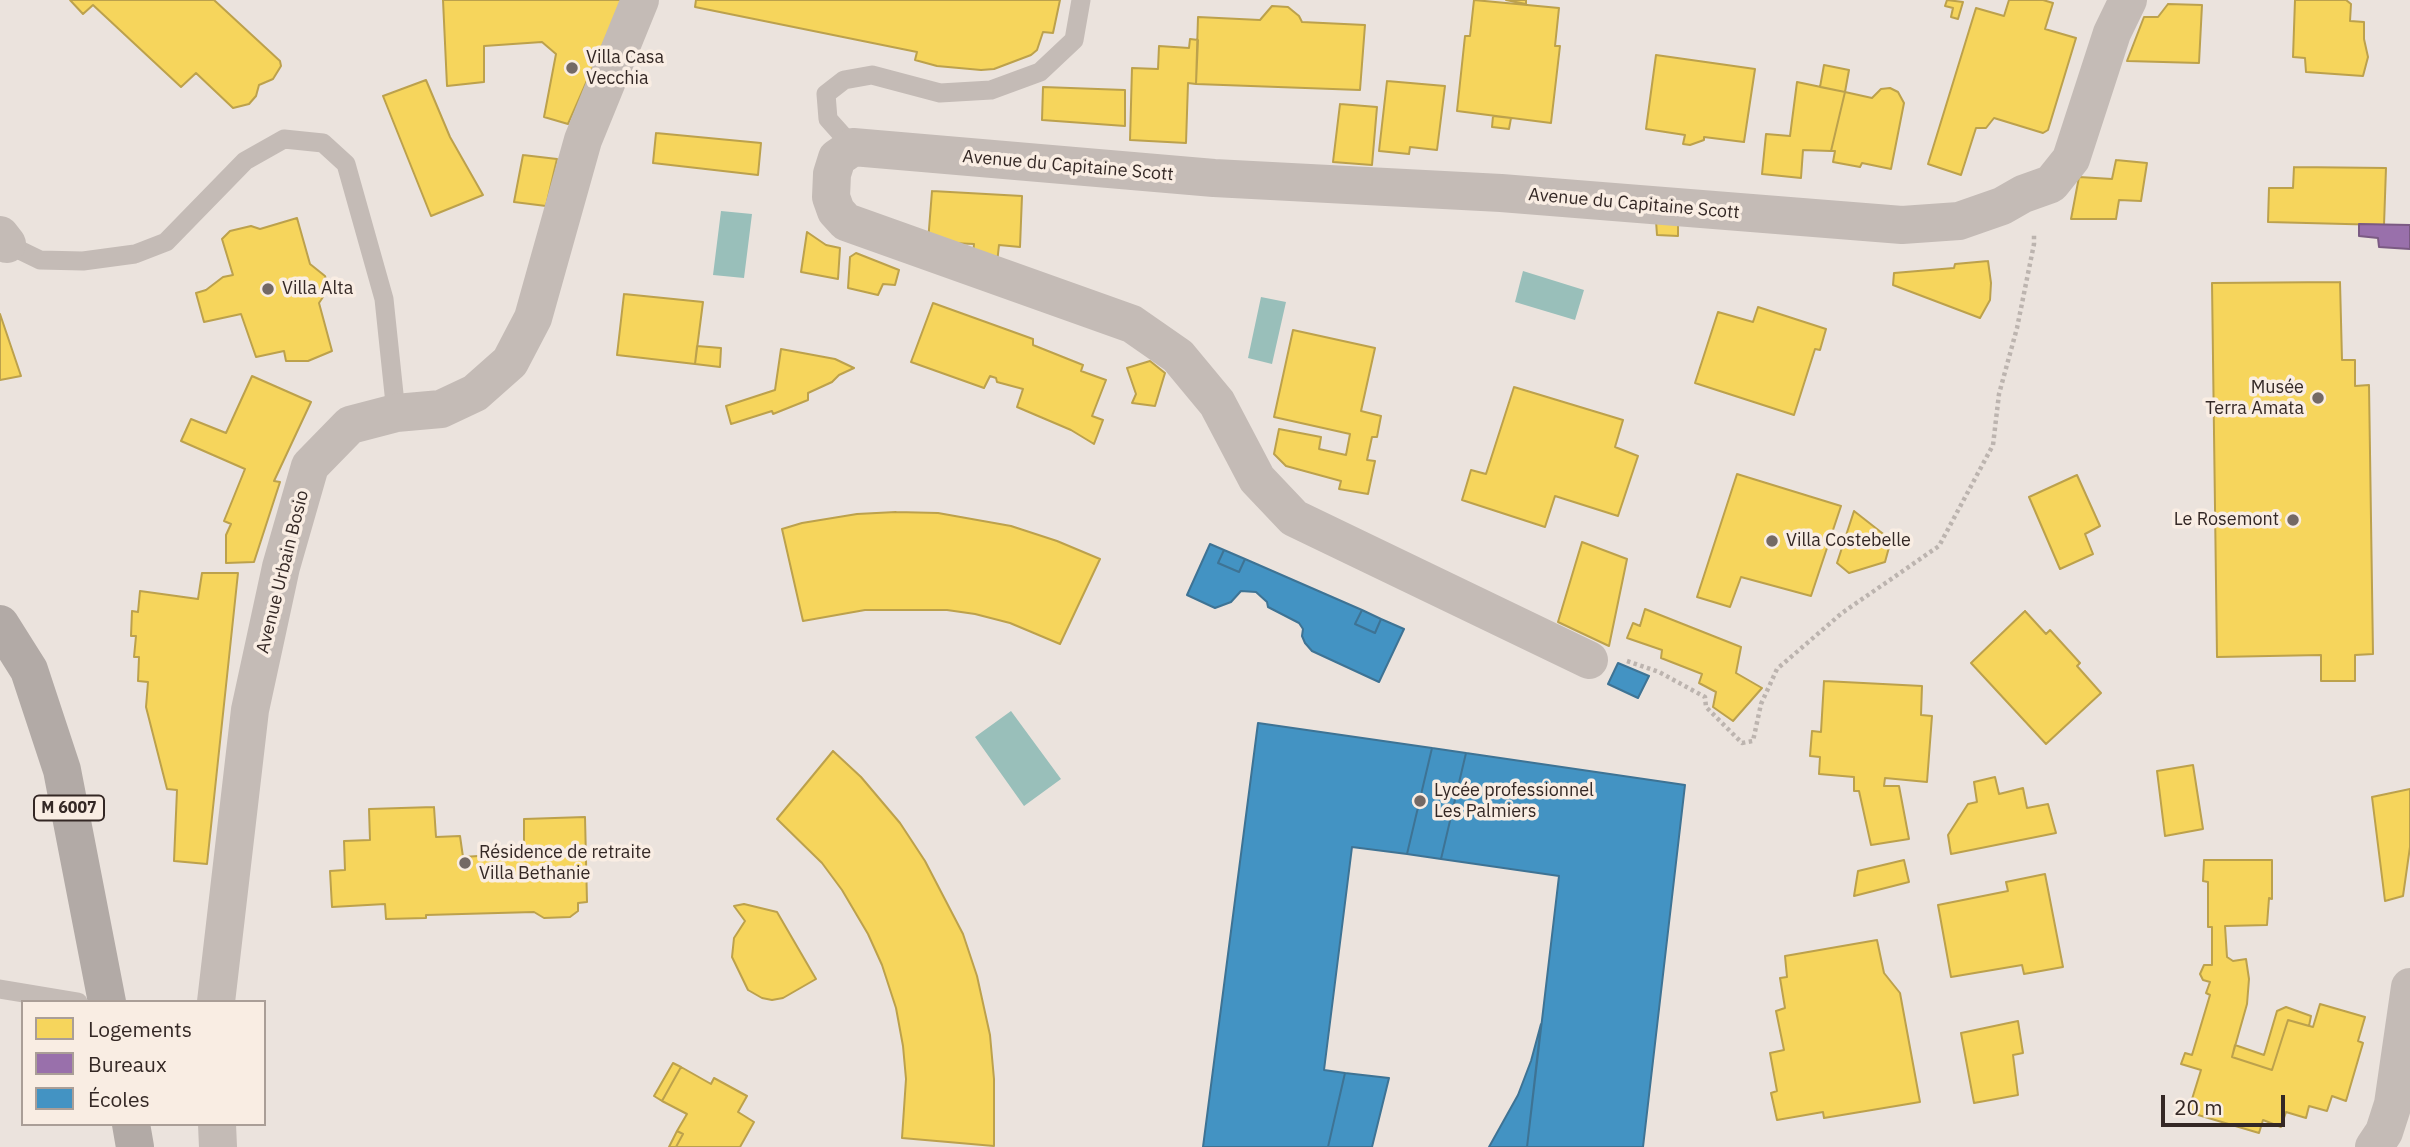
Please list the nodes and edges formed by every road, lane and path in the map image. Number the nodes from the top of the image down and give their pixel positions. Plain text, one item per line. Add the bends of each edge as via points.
1 (640, 0) edge
2 (1081, 0) edge
3 (2128, 0) edge
4 (852, 147) junction
5 (2052, 184) junction
6 (4, 240) edge
7 (396, 414) junction
8 (0, 624) edge
9 (1589, 660) joint
10 (2410, 987) edge
11 (0, 989) edge
12 (66, 1000) edge
13 (107, 1000) edge
14 (216, 1000) edge
15 (131, 1126) edge
16 (216, 1126) edge
17 (135, 1147) edge
18 (218, 1147) edge
19 (2374, 1147) edge

1 - 7 street, Avenue Urbain Bosio via 583,140 533,318 510,362 475,393 441,409
2 - 4 lane via 1074,40 1041,72 991,90 940,93 872,75 844,80 826,94 828,119
3 - 5 street via 2112,33 2071,159
4 - 5 street, Avenue du Capitaine Scott via 1214,178 1501,193 1902,225 1959,221
4 - 9 street via 837,159 832,174 831,197 846,222 1132,324 1178,356 1217,402 1257,480 1294,518
5 - 9 path via 2034,201 2034,244 1999,394 1993,445 1939,546 1842,613 1777,669 1761,704 1753,741 1742,743 1706,707 1705,697 1659,672 1611,655
6 - 7 lane via 40,260 83,261 135,254 166,242 245,161 285,139 323,143 346,164 384,299
7 - 14 street, Avenue Urbain Bosio via 350,425 310,466 281,567 250,710
8 - 13 main road, M 6007 via 29,670 62,770
10 - 19 street via 2393,1104
11 - 12 lane
15 - 17 main road
16 - 18 street

